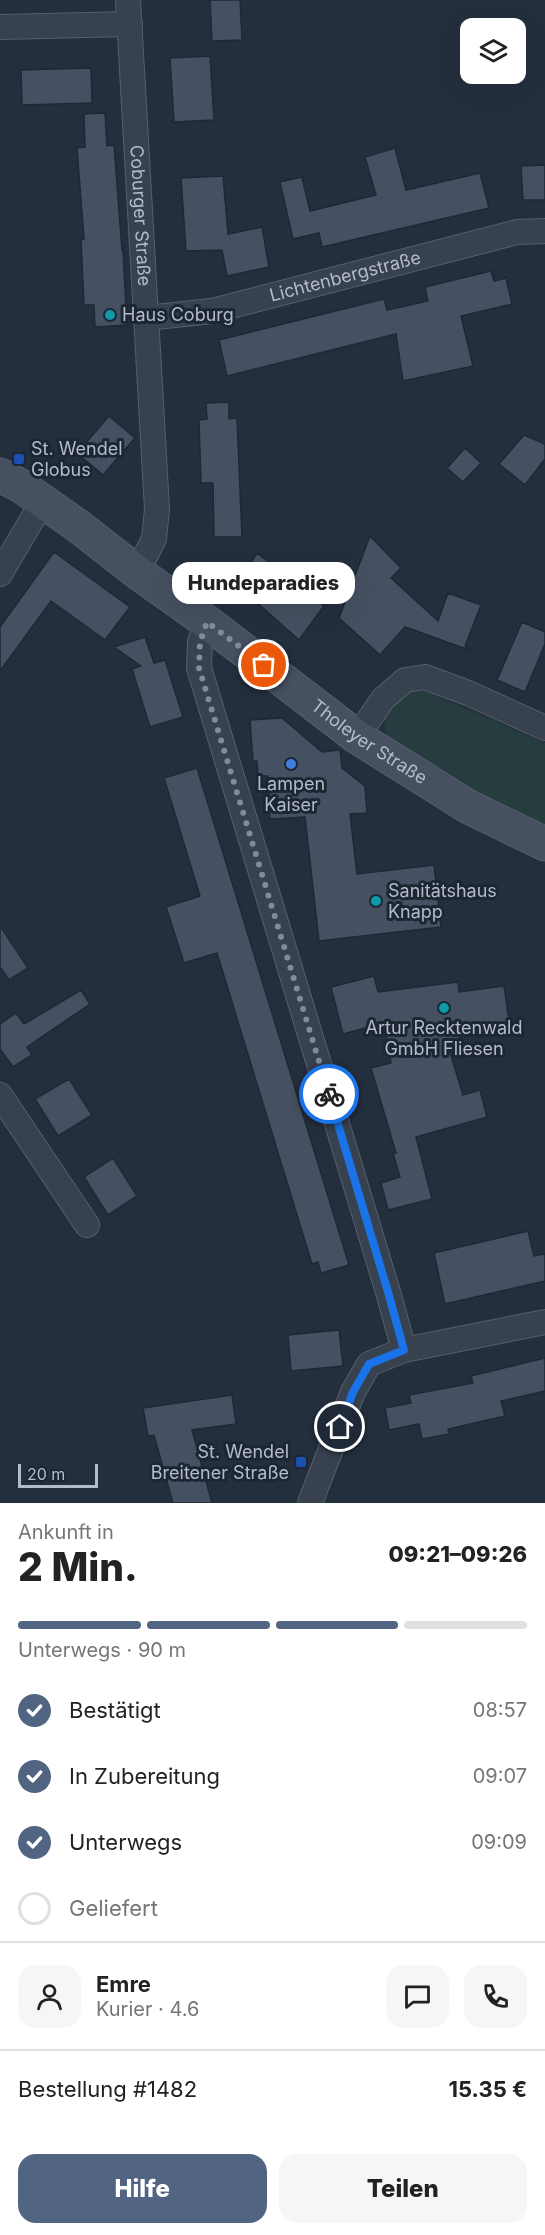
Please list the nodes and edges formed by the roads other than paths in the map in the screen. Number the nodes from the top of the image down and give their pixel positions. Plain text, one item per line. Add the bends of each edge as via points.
1 (128, 0) edge
2 (130, 24) junction
3 (0, 27) edge
4 (545, 231) edge
5 (146, 318) junction
6 (0, 475) edge
7 (43, 501) junction
8 (137, 572) junction
9 (0, 574) edge
10 (207, 622) junction
11 (545, 728) edge
12 (357, 737) junction
13 (545, 844) edge
14 (0, 1095) edge
15 (87, 1225) dead end
16 (545, 1322) edge
17 (404, 1350) junction
18 (310, 1503) edge

1 - 2 street, Coburger Straße
2 - 3 street
2 - 5 street, Coburger Straße
4 - 5 street, Lichtenbergstraße via 517,232 212,310
5 - 8 street, Coburger Straße via 157,508 154,539
6 - 7 main road, Tholeyer Straße
7 - 8 main road, Tholeyer Straße
7 - 9 street
8 - 10 main road, Tholeyer Straße
10 - 12 main road, Tholeyer Straße
10 - 17 street via 200,642 199,668
11 - 12 street via 425,677 405,680 390,692
12 - 13 main road, Tholeyer Straße via 467,806
14 - 15 street
16 - 17 street
17 - 18 street via 369,1364 353,1392

